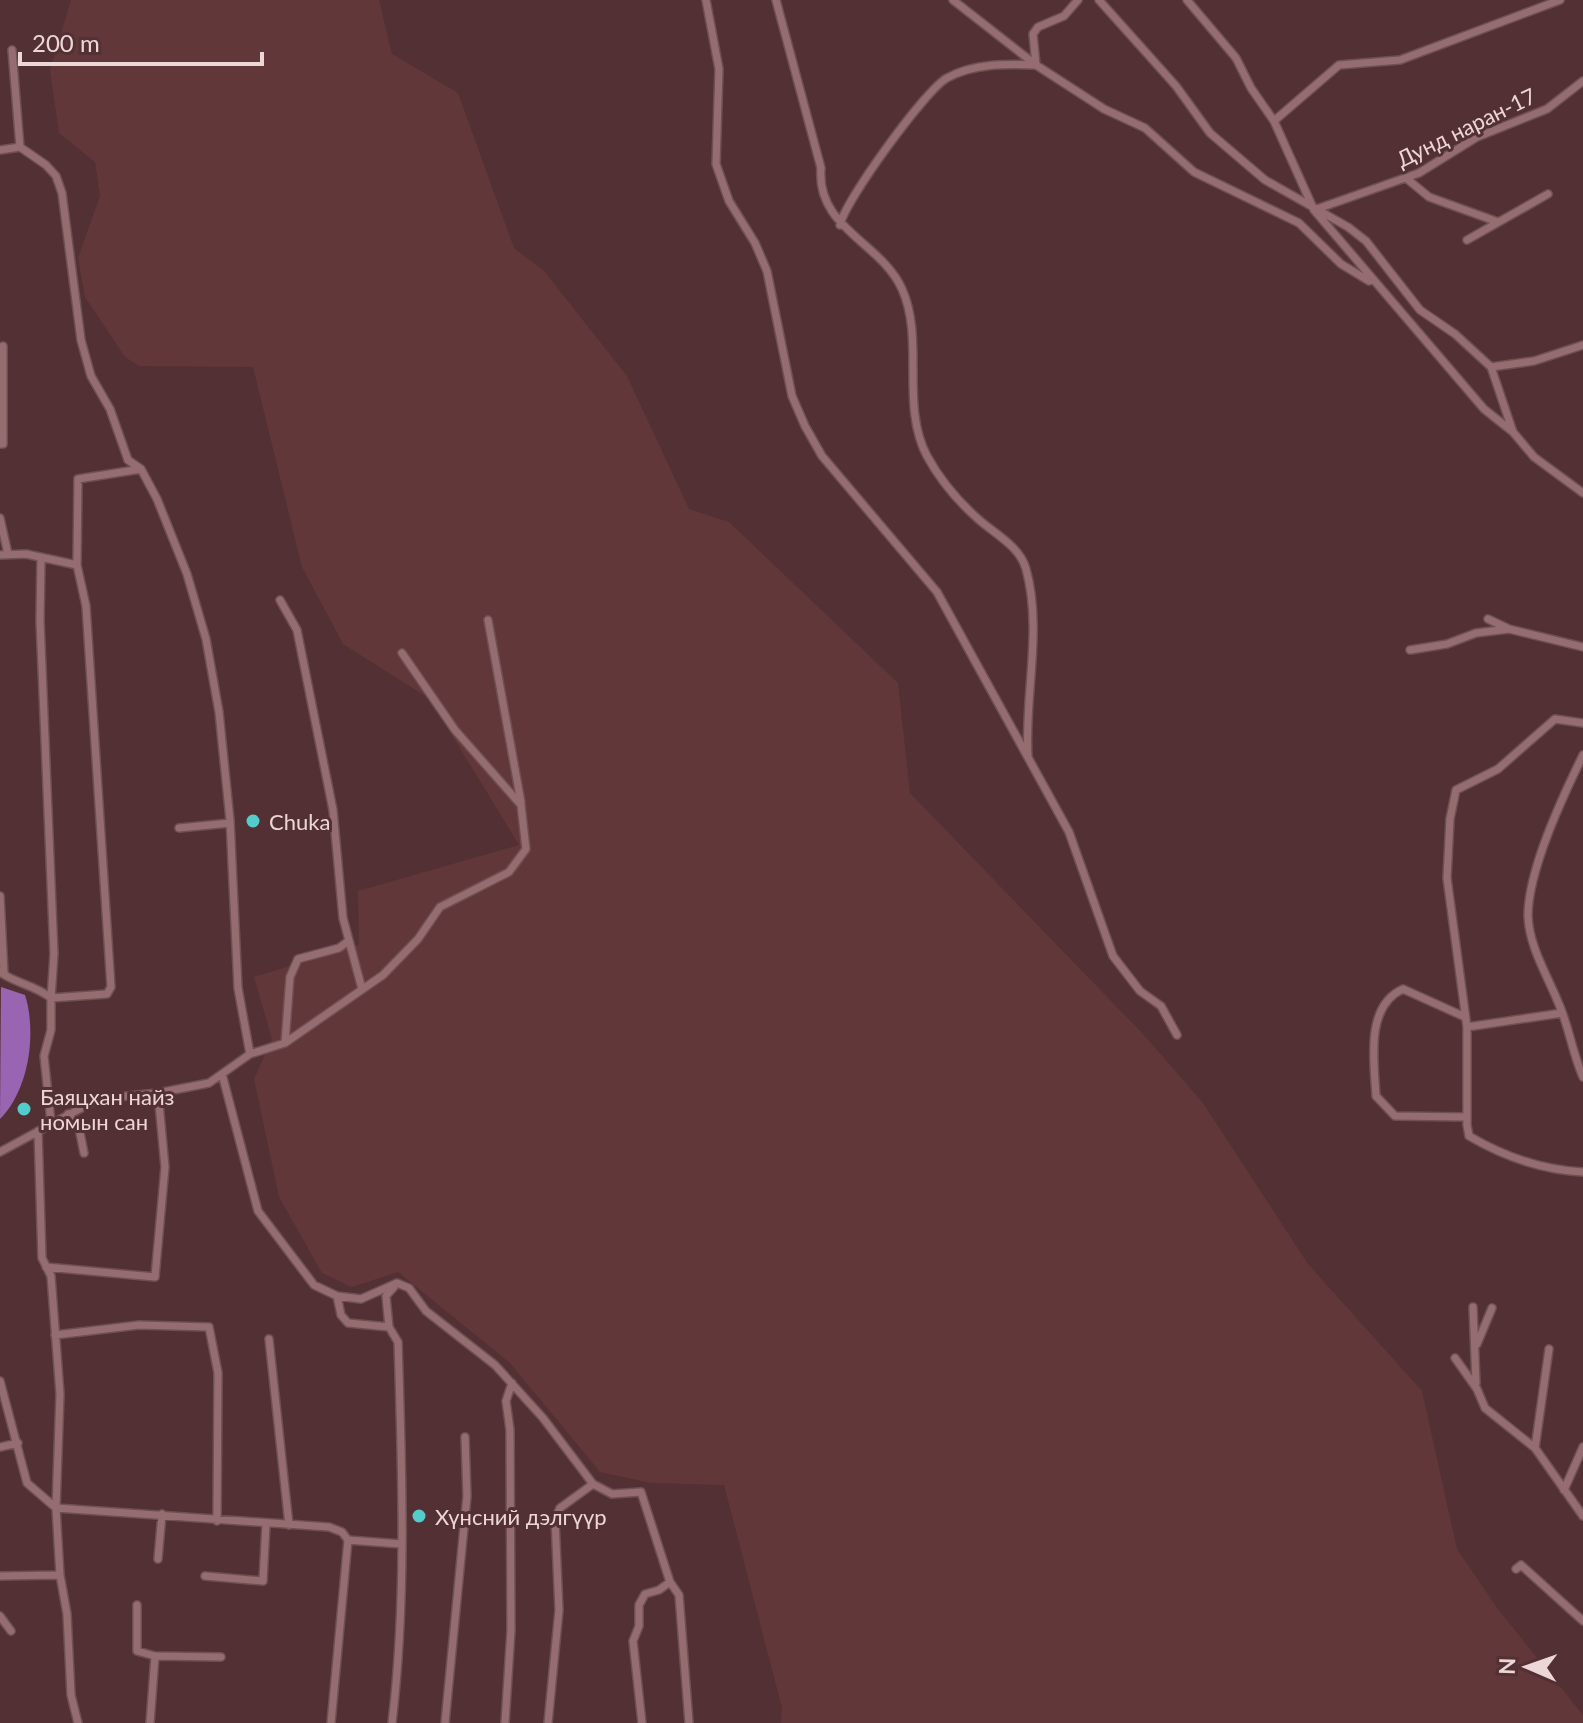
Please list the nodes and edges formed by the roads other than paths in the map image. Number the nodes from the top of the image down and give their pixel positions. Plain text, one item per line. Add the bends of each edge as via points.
1 (706, 0) edge
2 (776, 0) edge
3 (953, 0) edge
4 (1078, 0) edge
5 (1099, 0) edge
6 (1187, 0) edge
7 (1560, 0) edge
8 (12, 50) dead end
9 (1036, 65) junction
10 (1583, 81) edge
11 (1274, 121) junction
12 (20, 147) junction
13 (0, 150) edge
14 (1406, 178) junction
15 (1548, 194) dead end
16 (1314, 210) junction
17 (1498, 222) junction
18 (840, 225) junction
19 (1467, 240) dead end
20 (1374, 285) junction
21 (1583, 345) edge
22 (3, 346) dead end
23 (1491, 367) junction
24 (1513, 432) junction
25 (0, 444) edge
26 (141, 469) junction
27 (1583, 493) edge
28 (0, 518) edge
29 (4, 555) edge
30 (41, 560) junction
31 (77, 565) junction
32 (280, 600) dead end
33 (1488, 619) dead end
34 (488, 620) dead end
35 (1509, 629) junction
36 (1583, 647) edge
37 (1410, 650) dead end
38 (402, 653) dead end
39 (1583, 723) edge
40 (1583, 755) edge
41 (1028, 759) junction
42 (521, 805) junction
43 (230, 823) junction
44 (179, 828) dead end
45 (528, 832) dead end
46 (0, 896) edge
47 (347, 942) junction
48 (2, 972) edge
49 (362, 989) junction
50 (51, 998) junction
51 (1562, 1013) junction
52 (1465, 1017) junction
53 (1467, 1027) junction
54 (1177, 1035) dead end
55 (285, 1043) junction
56 (250, 1054) junction
57 (222, 1074) junction
58 (1583, 1077) edge
59 (158, 1093) junction
60 (68, 1114) junction
61 (1466, 1117) junction
62 (51, 1122) junction
63 (38, 1131) junction
64 (0, 1152) edge
65 (84, 1153) dead end
66 (1583, 1172) edge
67 (46, 1267) junction
68 (397, 1283) junction
69 (337, 1296) junction
70 (1473, 1307) dead end
71 (1492, 1308) dead end
72 (389, 1327) junction
73 (55, 1335) junction
74 (269, 1339) dead end
75 (1474, 1349) junction
76 (1549, 1349) dead end
77 (1455, 1358) dead end
78 (0, 1381) edge
79 (512, 1383) junction
80 (1477, 1389) junction
81 (465, 1437) dead end
82 (18, 1443) junction
83 (0, 1447) edge
84 (1583, 1447) edge
85 (1535, 1448) junction
86 (593, 1484) junction
87 (1564, 1490) junction
88 (56, 1508) junction
89 (162, 1514) junction
90 (1583, 1516) edge
91 (217, 1521) junction
92 (266, 1524) junction
93 (289, 1525) junction
94 (348, 1540) junction
95 (401, 1544) junction
96 (158, 1559) dead end
97 (1516, 1569) dead end
98 (60, 1575) junction
99 (0, 1576) edge
100 (205, 1576) dead end
101 (670, 1582) junction
102 (137, 1605) dead end
103 (0, 1616) edge
104 (1583, 1621) edge
105 (11, 1631) dead end
106 (155, 1656) junction
107 (221, 1657) dead end
108 (78, 1723) edge
109 (150, 1723) edge
110 (331, 1723) edge
111 (392, 1723) edge
112 (445, 1723) edge
113 (505, 1723) edge
114 (548, 1723) edge
115 (642, 1723) edge
116 (689, 1723) edge

1 - 41 street via 719,69 716,164 729,201 767,271 792,396 822,456 937,592
2 - 18 street via 821,168 819,184
3 - 9 street
4 - 9 street via 1064,16 1033,34
5 - 16 street via 1176,86 1210,133 1265,180
6 - 11 street via 1236,58
7 - 11 street via 1400,60 1339,65
8 - 12 street
9 - 18 street via 973,67 942,80 857,188
9 - 20 street via 1145,128 1194,172 1299,223 1341,264
10 - 14 street, Дунд наран-17 via 1547,109 1477,137
11 - 16 street
12 - 13 street
12 - 26 street via 46,165 62,193 81,340 128,460
14 - 16 street, Дунд наран-17
14 - 17 street via 1429,197
15 - 17 street
16 - 20 street
16 - 23 street via 1366,241 1420,310
17 - 19 street
18 - 41 street via 887,264 902,290 925,452 938,475 1026,566 1033,603
20 - 24 street via 1484,409
21 - 23 street via 1534,361
22 - 25 street
23 - 24 street
24 - 27 street via 1534,457
26 - 31 street via 78,479
26 - 43 street via 187,574 206,639
28 - 29 street
29 - 30 street
30 - 31 street
30 - 50 street via 54,954
31 - 50 street via 86,606 111,987 107,994
32 - 47 street via 297,630 333,810
33 - 35 street
34 - 42 street
35 - 36 street
35 - 37 street
38 - 42 street via 455,730
39 - 52 street via 1555,719 1498,769 1456,790 1447,878
40 - 51 street via 1545,846 1528,917
41 - 54 street via 1069,832 1113,956 1140,991 1161,1006
42 - 45 street
42 - 49 street via 526,849 519,863 497,880 440,907 418,939
43 - 44 street
43 - 56 street via 238,988
46 - 48 street
47 - 49 street
47 - 55 street via 298,959 290,977
48 - 50 street via 6,978 37,986
49 - 55 street
50 - 62 street via 44,1056
51 - 53 street
51 - 58 street
52 - 53 street
52 - 61 street via 1403,989 1381,1007 1373,1046 1376,1096 1395,1116
53 - 61 street
55 - 56 street
56 - 57 street
57 - 59 street via 209,1083
57 - 69 street via 258,1211 314,1285
59 - 60 street via 98,1099
59 - 67 street via 165,1167 155,1277
60 - 62 street
60 - 65 street via 79,1128
61 - 66 street via 1469,1136 1500,1154
62 - 63 street
63 - 64 street
63 - 67 street
67 - 73 street
68 - 69 street via 361,1299
68 - 72 street via 386,1296
68 - 79 street via 409,1288 426,1311
69 - 72 street via 348,1323
70 - 75 street
71 - 75 street
72 - 95 street via 398,1342
73 - 88 street via 60,1394
73 - 91 street via 139,1325 209,1327 218,1373
74 - 93 street
75 - 80 street
76 - 85 street
77 - 80 street
78 - 82 street
79 - 86 street
79 - 113 street via 506,1401 511,1630
80 - 85 street via 1485,1408
81 - 112 street via 467,1496
82 - 83 street
82 - 88 street via 27,1483
84 - 87 street
85 - 87 street
86 - 101 street via 612,1494 641,1492
86 - 114 street via 566,1503 555,1519 559,1610
87 - 90 street
88 - 89 street
88 - 98 street
89 - 91 street
89 - 96 street
91 - 92 street
92 - 93 street
92 - 100 street via 263,1581
93 - 94 street via 329,1527
94 - 95 street
94 - 110 street
95 - 111 street
97 - 104 street via 1521,1565
98 - 99 street
98 - 108 street
101 - 115 street via 645,1594 639,1605 633,1641
101 - 116 street via 679,1595
102 - 106 street via 137,1651
103 - 105 street
106 - 107 street
106 - 109 street

